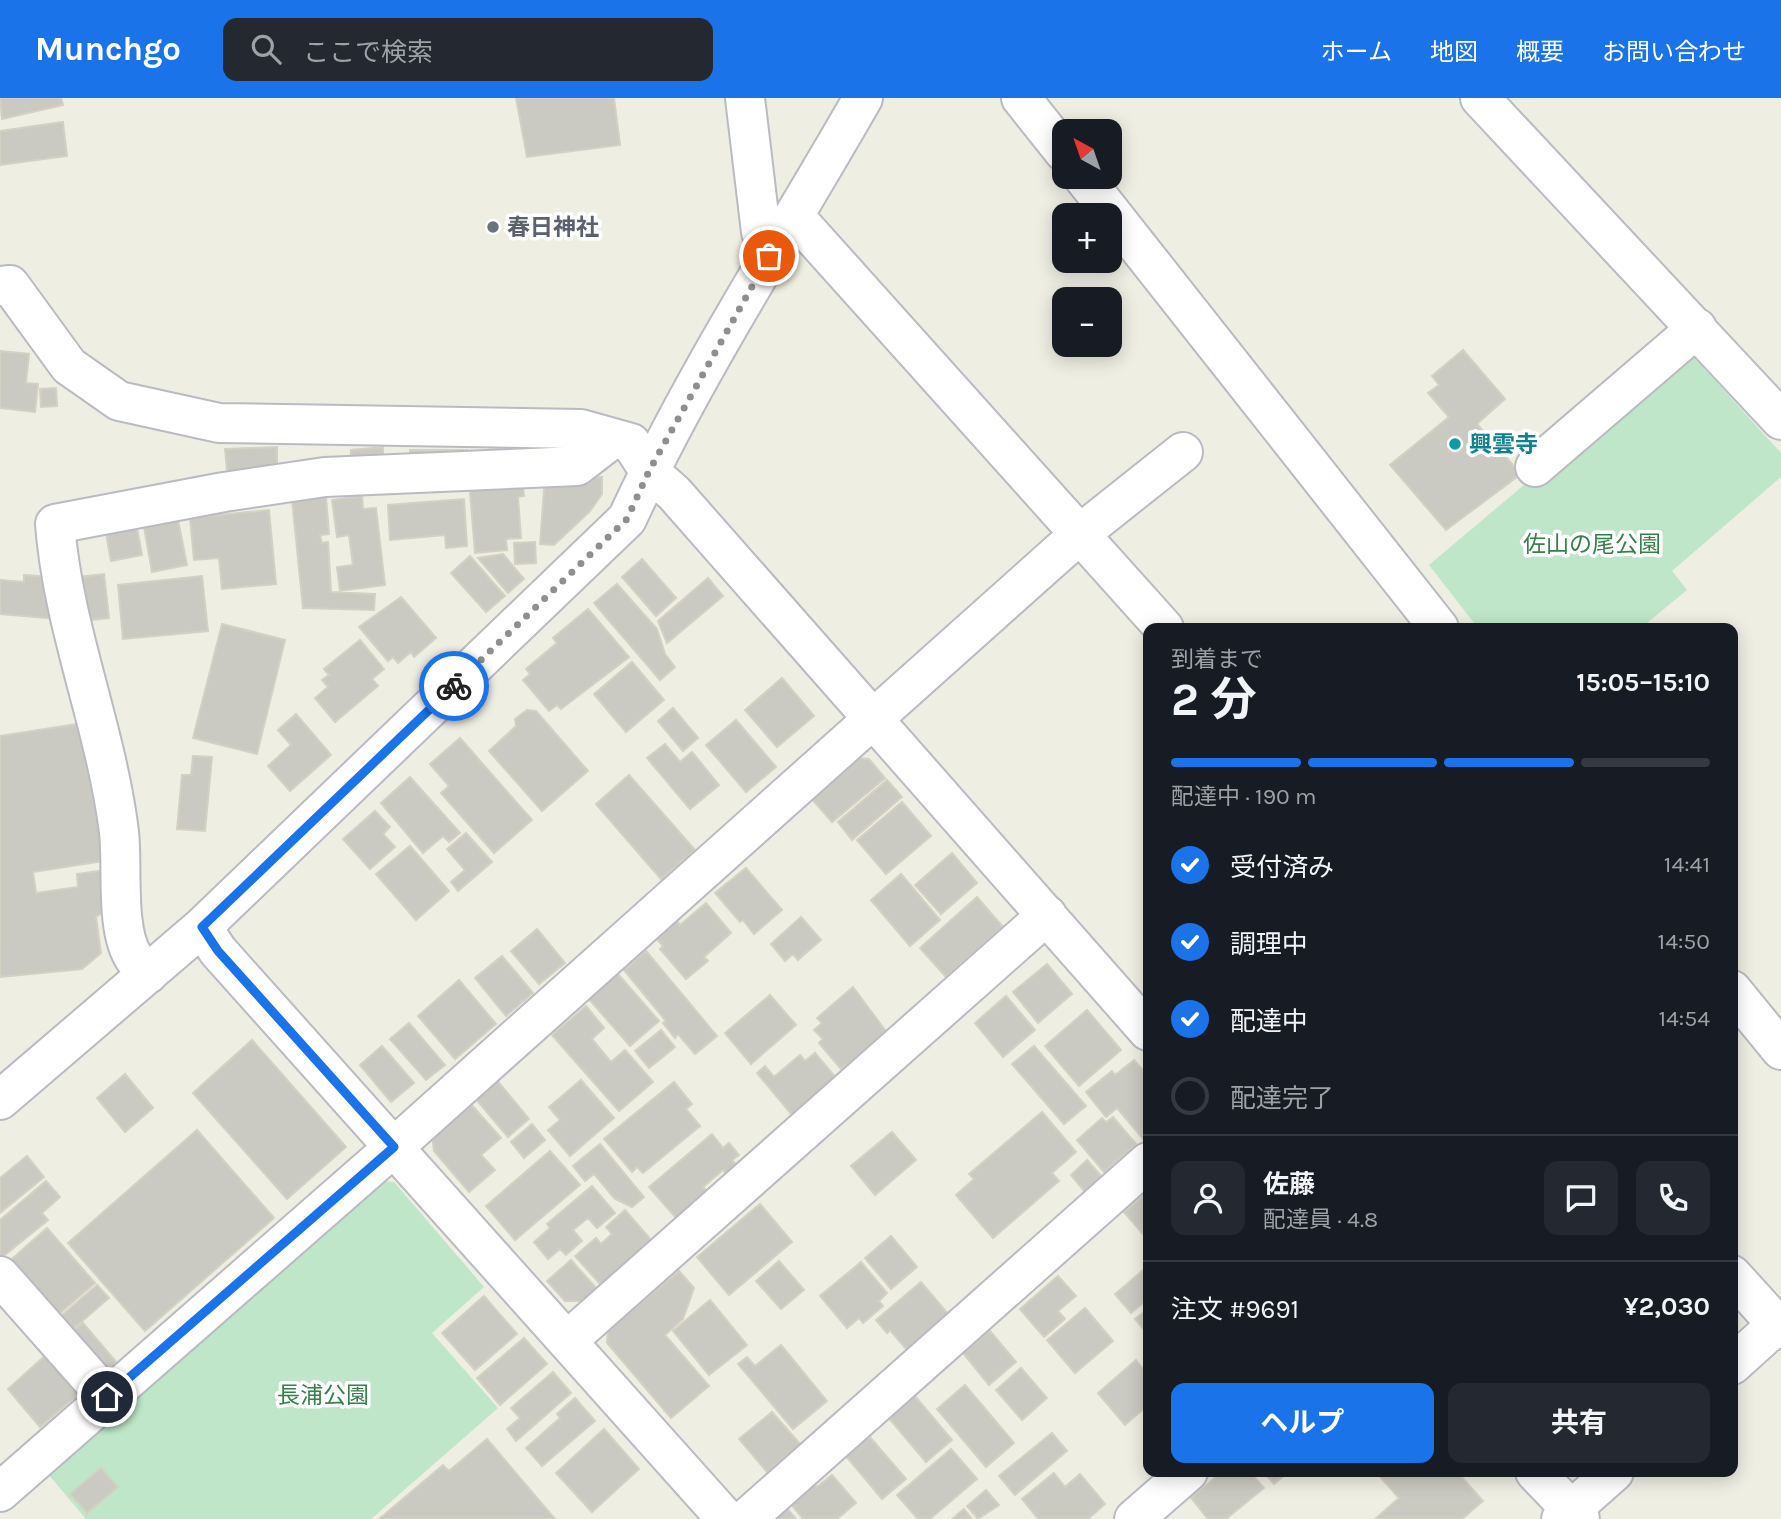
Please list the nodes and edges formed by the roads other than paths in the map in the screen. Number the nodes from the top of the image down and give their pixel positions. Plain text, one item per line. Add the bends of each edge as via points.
1 (731, 98) edge
2 (745, 98) edge
3 (863, 98) edge
4 (1021, 98) edge
5 (1480, 98) edge
6 (1052, 137) edge
7 (1092, 189) edge
8 (779, 229) junction
9 (0, 286) edge
10 (1697, 328) junction
11 (1781, 420) edge
12 (612, 439) junction
13 (1183, 452) dead end
14 (1535, 467) dead end
15 (649, 471) junction
16 (1081, 533) junction
17 (1160, 623) edge
18 (1435, 623) edge
19 (873, 718) junction
20 (1046, 915) junction
21 (202, 927) junction
22 (149, 974) junction
23 (1738, 997) edge
24 (1143, 1025) edge
25 (1781, 1050) edge
26 (0, 1100) edge
27 (394, 1147) junction
28 (1143, 1166) edge
29 (0, 1276) edge
30 (1738, 1281) edge
31 (1780, 1325) edge
32 (568, 1340) junction
33 (1738, 1360) edge
34 (107, 1397) junction
35 (1182, 1477) edge
36 (1539, 1477) edge
37 (1609, 1477) edge
38 (0, 1492) edge
39 (1571, 1516) edge
40 (726, 1519) edge
41 (746, 1519) edge
42 (1134, 1519) edge

1 - 8 street
2 - 8 street
3 - 8 street
4 - 6 street
5 - 10 street
7 - 18 street
8 - 15 street
8 - 16 street
9 - 12 street via 10,285 69,366 119,401 219,423 581,429
10 - 11 street
10 - 14 street
12 - 15 street via 631,443
12 - 22 street via 578,466 325,477 55,524 59,573 119,831 125,937 133,958
13 - 16 street
15 - 19 street via 674,493
15 - 21 street via 627,519
16 - 17 street
16 - 19 street
19 - 20 street
19 - 27 street
20 - 24 street
20 - 32 street
21 - 22 street
21 - 27 street via 218,951
22 - 26 street
23 - 25 street
27 - 32 street
27 - 34 street
28 - 41 street
29 - 34 street
30 - 31 street
31 - 33 street
32 - 40 street
34 - 38 street
35 - 42 street
36 - 39 street
37 - 39 street

